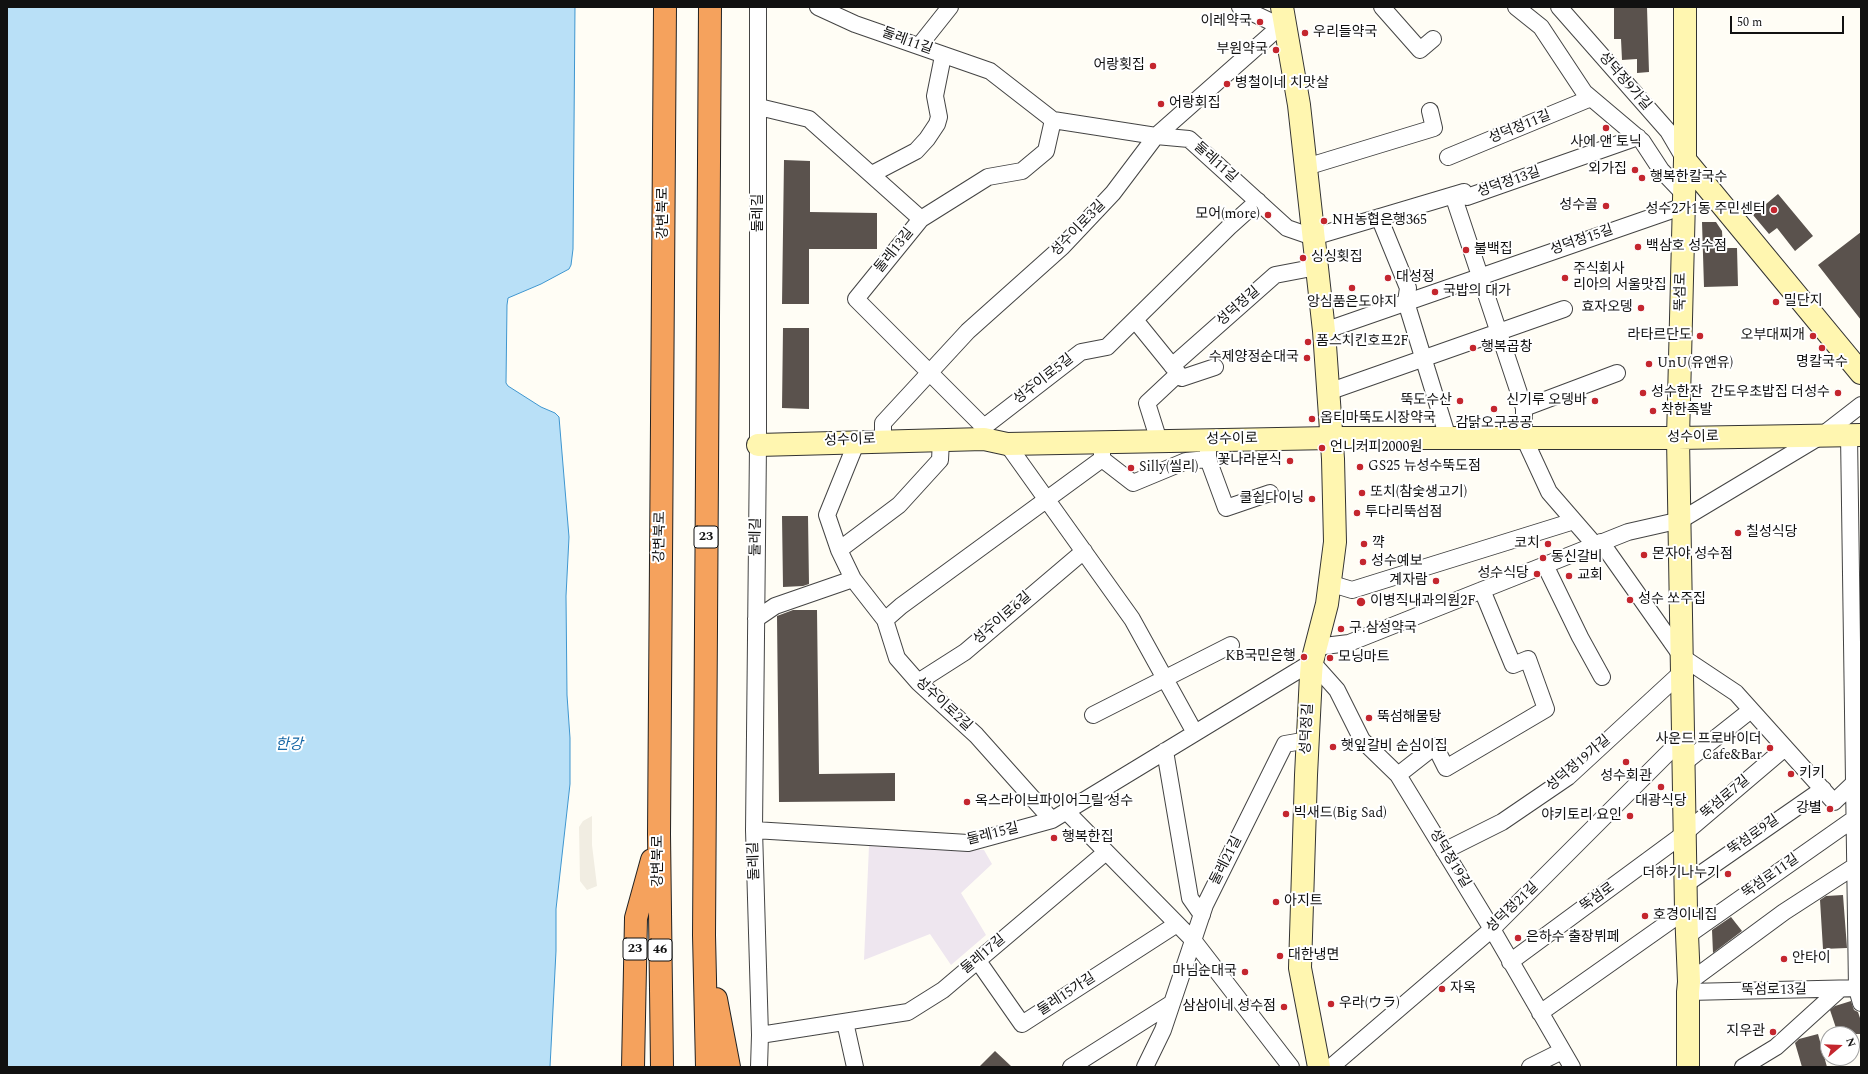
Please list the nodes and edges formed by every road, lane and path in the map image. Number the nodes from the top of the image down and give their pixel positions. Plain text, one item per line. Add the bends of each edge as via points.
1 (665, 7) edge
2 (710, 7) edge
3 (758, 7) edge
4 (818, 7) edge
5 (950, 7) edge
6 (1240, 7) edge
7 (1382, 7) edge
8 (1516, 7) edge
9 (1559, 7) edge
10 (1685, 7) edge
11 (1283, 18) edge
12 (1433, 39) dead end
13 (919, 46) junction
14 (943, 56) junction
15 (1591, 98) junction
16 (759, 107) junction
17 (1430, 111) dead end
18 (1053, 120) junction
19 (1156, 136) junction
20 (1638, 137) junction
21 (1448, 157) dead end
22 (1685, 160) junction
23 (1306, 167) junction
24 (872, 174) junction
25 (1453, 195) junction
26 (1684, 200) junction
27 (1258, 201) junction
28 (1379, 217) junction
29 (921, 219) junction
30 (1313, 237) junction
31 (1317, 267) junction
32 (1480, 277) junction
33 (1406, 302) junction
34 (1564, 309) dead end
35 (1135, 320) junction
36 (1324, 331) junction
37 (1498, 332) junction
38 (1423, 359) junction
39 (1215, 367) dead end
40 (1175, 370) junction
41 (929, 372) junction
42 (1616, 373) dead end
43 (1861, 373) edge
44 (1328, 392) junction
45 (1861, 405) edge
46 (1524, 408) junction
47 (984, 433) junction
48 (1855, 435) edge
49 (1821, 436) junction
50 (1332, 438) junction
51 (1448, 438) junction
52 (1524, 438) junction
53 (1678, 438) junction
54 (884, 440) junction
55 (941, 440) junction
56 (857, 441) junction
57 (1159, 441) junction
58 (758, 444) junction
59 (1007, 444) junction
60 (1208, 450) junction
61 (1102, 451) junction
62 (1270, 493) dead end
63 (1046, 501) junction
64 (1574, 520) junction
65 (1681, 520) junction
66 (1598, 543) junction
67 (839, 550) junction
68 (1084, 551) junction
69 (1545, 564) junction
70 (853, 579) junction
71 (1329, 584) junction
72 (1482, 590) junction
73 (756, 619) junction
74 (885, 620) junction
75 (1231, 645) dead end
76 (1314, 654) junction
77 (1682, 665) junction
78 (1602, 677) dead end
79 (1165, 680) junction
80 (918, 682) junction
81 (1751, 710) junction
82 (1093, 715) dead end
83 (1195, 733) junction
84 (1683, 738) junction
85 (1308, 740) junction
86 (1785, 748) junction
87 (1166, 751) junction
88 (1684, 763) junction
89 (1398, 775) junction
90 (1854, 783) junction
91 (1822, 789) junction
92 (1066, 811) junction
93 (1855, 818) junction
94 (1052, 820) junction
95 (754, 830) junction
96 (1685, 833) junction
97 (659, 834) junction
98 (1444, 851) junction
99 (1106, 852) junction
100 (1855, 866) junction
101 (1686, 884) junction
102 (1686, 910) junction
103 (1202, 915) junction
104 (1177, 924) junction
105 (1492, 929) junction
106 (704, 935) junction
107 (1687, 936) junction
108 (1193, 940) junction
109 (978, 961) junction
110 (1510, 962) junction
111 (1688, 987) junction
112 (1840, 989) junction
113 (1860, 993) edge
114 (1172, 1003) junction
115 (1540, 1013) junction
116 (845, 1022) junction
117 (760, 1035) junction
118 (1562, 1051) junction
119 (633, 1067) edge
120 (662, 1067) edge
121 (707, 1067) edge
122 (729, 1067) edge
123 (759, 1067) edge
124 (855, 1067) edge
125 (1071, 1067) edge
126 (1145, 1067) edge
127 (1291, 1067) edge
128 (1319, 1067) edge
129 (1331, 1067) edge
130 (1530, 1067) edge
131 (1572, 1067) edge
132 (1688, 1067) edge
133 (1743, 1067) edge

1 - 97 highway, 강변북로 / 23
2 - 106 highway, 23
3 - 16 street, 둘레길
4 - 13 street, 둘레11길 via 855,24
5 - 13 street
6 - 11 street
7 - 12 street via 1420,50
8 - 15 street via 1541,27 1584,92
9 - 22 street, 성덕정9가길 via 1668,131
10 - 22 street, 뚝섬로
11 - 19 street, 성수이로3길
11 - 23 street, 성덕정길 via 1299,105
13 - 14 street, 둘레11길
14 - 18 street, 둘레11길 via 990,71
14 - 24 street via 935,96 939,117 937,124 916,151
15 - 20 street
15 - 21 street, 성덕정11길
16 - 24 street, 둘레13길 via 809,119
16 - 58 street, 둘레길
17 - 23 street via 1434,128
18 - 19 street, 둘레11길
18 - 29 street via 1046,151 1022,171 988,177
19 - 27 street, 둘레11길 via 1189,139
19 - 41 street, 성수이로3길 via 1113,193 1062,247 968,332
20 - 25 street, 성덕정13길 via 1467,197 1464,192
20 - 26 street
22 - 26 street, 뚝섬로
22 - 43 street
23 - 30 street, 성덕정길
24 - 29 street, 둘레13길
25 - 28 street, 성덕정13길
25 - 32 street
26 - 32 street, 성덕정15길
26 - 53 street, 뚝섬로
27 - 30 street, 둘레11길 via 1287,228
27 - 35 street, 성수이로5길
28 - 30 street, 성덕정13길
28 - 33 street via 1408,288
29 - 41 street, 둘레13길 via 856,299
30 - 31 street, 성덕정길
31 - 36 street, 성덕정길
31 - 40 street, 성덕정길 via 1276,275
32 - 33 street, 성덕정15길
32 - 37 street
33 - 36 street, 성덕정15길
33 - 38 street
34 - 37 street
35 - 40 street
35 - 47 street, 성수이로5길 via 1107,347 1081,352
36 - 44 street, 성덕정길
37 - 38 street
37 - 46 street
38 - 44 street
38 - 51 street
39 - 40 street via 1182,378
40 - 57 street via 1147,403
41 - 47 street, 둘레13길
41 - 54 street, 성수이로3길 via 883,423
42 - 46 street
44 - 50 street, 성덕정길
45 - 49 street
46 - 52 street
47 - 55 street, 성수이로
47 - 59 street, 성수이로
48 - 49 street, 성수이로
48 - 90 street
49 - 53 street, 성수이로
49 - 65 street
50 - 51 street, 성수이로
50 - 60 street, 성수이로
50 - 71 street, 성덕정길 via 1335,542
51 - 52 street, 성수이로
52 - 53 street, 성수이로
52 - 64 street via 1549,492
53 - 65 street, 뚝섬로
54 - 55 street, 성수이로
54 - 56 street, 성수이로
55 - 67 street via 940,460 899,505
56 - 58 street, 성수이로
56 - 67 street, 성수이로2길 via 827,515
57 - 60 street, 성수이로
57 - 61 street, 성수이로
58 - 73 street, 둘레길
59 - 61 street, 성수이로
59 - 63 street
60 - 61 street via 1133,483
60 - 62 street via 1226,508
61 - 63 street
63 - 68 street
63 - 74 street
64 - 66 street
64 - 71 street via 1352,590
65 - 66 street via 1628,532
65 - 77 street, 뚝섬로
66 - 69 street
66 - 77 street
67 - 70 street, 성수이로2길
68 - 79 street via 1132,619
68 - 80 street, 성수이로6길 via 965,652
69 - 72 street
69 - 78 street
70 - 73 street via 775,606
70 - 74 street, 성수이로2길
71 - 76 street, 성덕정길 via 1327,604
72 - 76 street via 1349,643
72 - 89 street via 1512,665 1528,659 1546,709 1446,768 1436,746
73 - 95 street, 둘레길
74 - 80 street, 성수이로2길 via 896,658
75 - 79 street
76 - 83 street, 둘레15길
76 - 85 street, 성덕정길
76 - 89 street, 성덕정19길 via 1338,690 1362,740
77 - 81 street via 1736,693
77 - 84 street, 뚝섬로
77 - 98 street, 성덕정19가길 via 1568,777 1502,822
79 - 82 street
79 - 83 street
80 - 94 street, 성수이로2길 via 976,735
81 - 86 street
81 - 88 street
83 - 87 street, 둘레15길
84 - 88 street, 뚝섬로
84 - 105 street, 성덕정21길
85 - 103 street, 둘레21길 via 1285,744
85 - 128 street, 성덕정길 via 1300,968
86 - 91 street
86 - 96 street, 뚝섬로7길
87 - 92 street, 둘레15길
87 - 103 street via 1190,898
88 - 96 street, 뚝섬로
89 - 98 street, 성덕정19길
90 - 91 street via 1834,802
90 - 93 street
91 - 101 street, 뚝섬로9길
92 - 94 street, 둘레15길
92 - 99 street
93 - 100 street
93 - 107 street, 뚝섬로11길
94 - 95 street, 둘레15길 via 968,843
95 - 117 street, 둘레길
96 - 101 street, 뚝섬로
96 - 110 street, 뚝섬로
97 - 119 highway, 23 via 636,918
97 - 120 highway, 강변북로 / 46
98 - 105 street, 성덕정19길
99 - 104 street
99 - 109 street, 둘레17길
100 - 111 street via 1784,912
100 - 113 street
101 - 102 street, 뚝섬로
102 - 107 street, 뚝섬로
102 - 115 street
103 - 108 street, 둘레21길
104 - 108 street
104 - 109 street, 둘레15가길 via 1022,1024
105 - 110 street, 성덕정19길
105 - 129 street, 성덕정21길
106 - 121 highway, 23
106 - 122 highway
107 - 111 street, 뚝섬로
108 - 114 street, 둘레21길
108 - 127 street
109 - 116 street, 둘레17길 via 943,990 908,1012
110 - 115 street, 성덕정19길
111 - 112 street, 뚝섬로13길
111 - 132 street, 뚝섬로
112 - 113 street, 뚝섬로13길
112 - 133 street via 1776,1047
114 - 125 street
114 - 126 street, 둘레21길 via 1164,1030
115 - 118 street, 성덕정19길
116 - 117 street, 둘레17길
116 - 124 street
117 - 123 street, 둘레길
118 - 130 street
118 - 131 street, 성덕정19길

